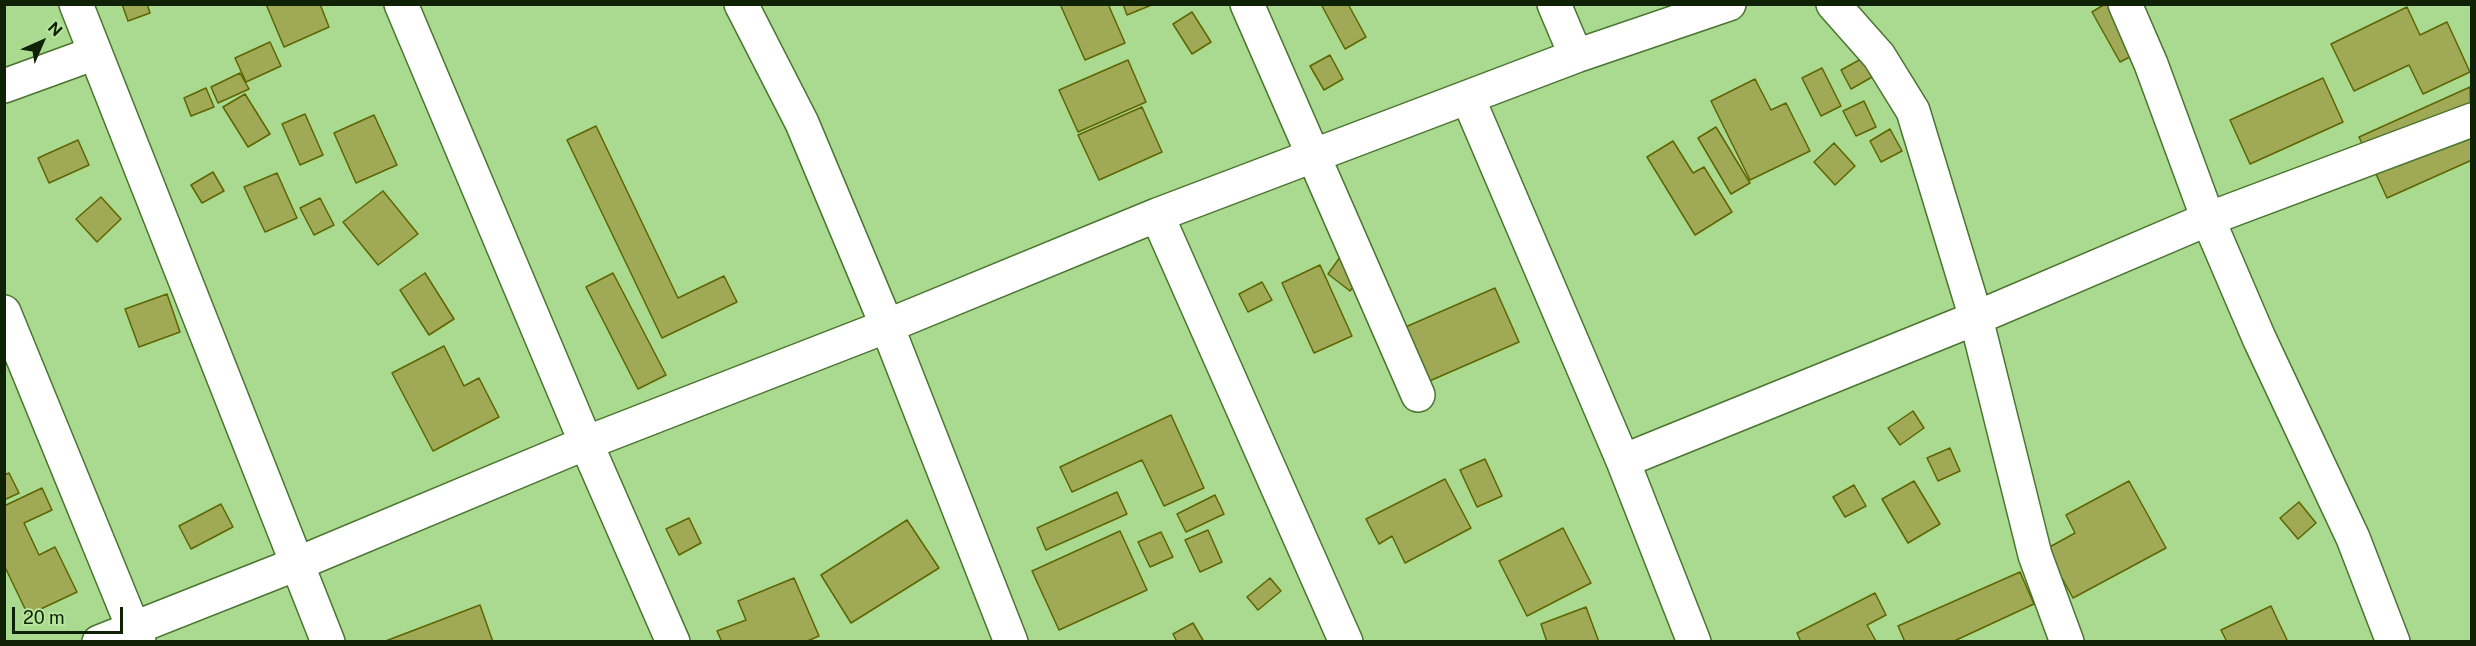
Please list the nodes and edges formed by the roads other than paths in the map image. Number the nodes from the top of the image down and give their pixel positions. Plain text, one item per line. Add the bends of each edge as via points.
1 (76, 4) edge
2 (401, 4) edge
3 (741, 4) edge
4 (1247, 4) edge
5 (1554, 4) edge
6 (1729, 4) edge
7 (1833, 4) edge
8 (2125, 4) edge
9 (95, 53) junction
10 (1576, 56) junction
11 (4, 86) edge
12 (1468, 98) junction
13 (2472, 120) edge
14 (1312, 157) junction
15 (1157, 215) junction
16 (2208, 219) junction
17 (4, 312) edge
18 (1977, 318) junction
19 (887, 326) junction
20 (1418, 395) dead end
21 (586, 443) junction
22 (1623, 461) junction
23 (299, 563) junction
24 (136, 635) edge
25 (99, 642) edge
26 (328, 642) edge
27 (673, 642) edge
28 (1011, 642) edge
29 (1346, 642) edge
30 (1694, 642) edge
31 (2067, 642) edge
32 (2393, 642) edge

1 - 9 street
2 - 21 street
3 - 19 street via 802,123
4 - 14 street
5 - 10 street
6 - 10 street
7 - 18 street via 1880,56 1914,111
8 - 16 street via 2151,63
9 - 11 street
9 - 23 street
10 - 12 street
12 - 14 street
12 - 22 street
13 - 16 street
14 - 15 street
14 - 20 street
15 - 19 street
15 - 29 street
16 - 18 street
16 - 32 street via 2353,538
17 - 24 street
18 - 22 street
18 - 31 street via 2035,555
19 - 21 street
19 - 28 street
21 - 23 street
21 - 27 street
22 - 30 street
23 - 24 street
23 - 26 street
24 - 25 street

